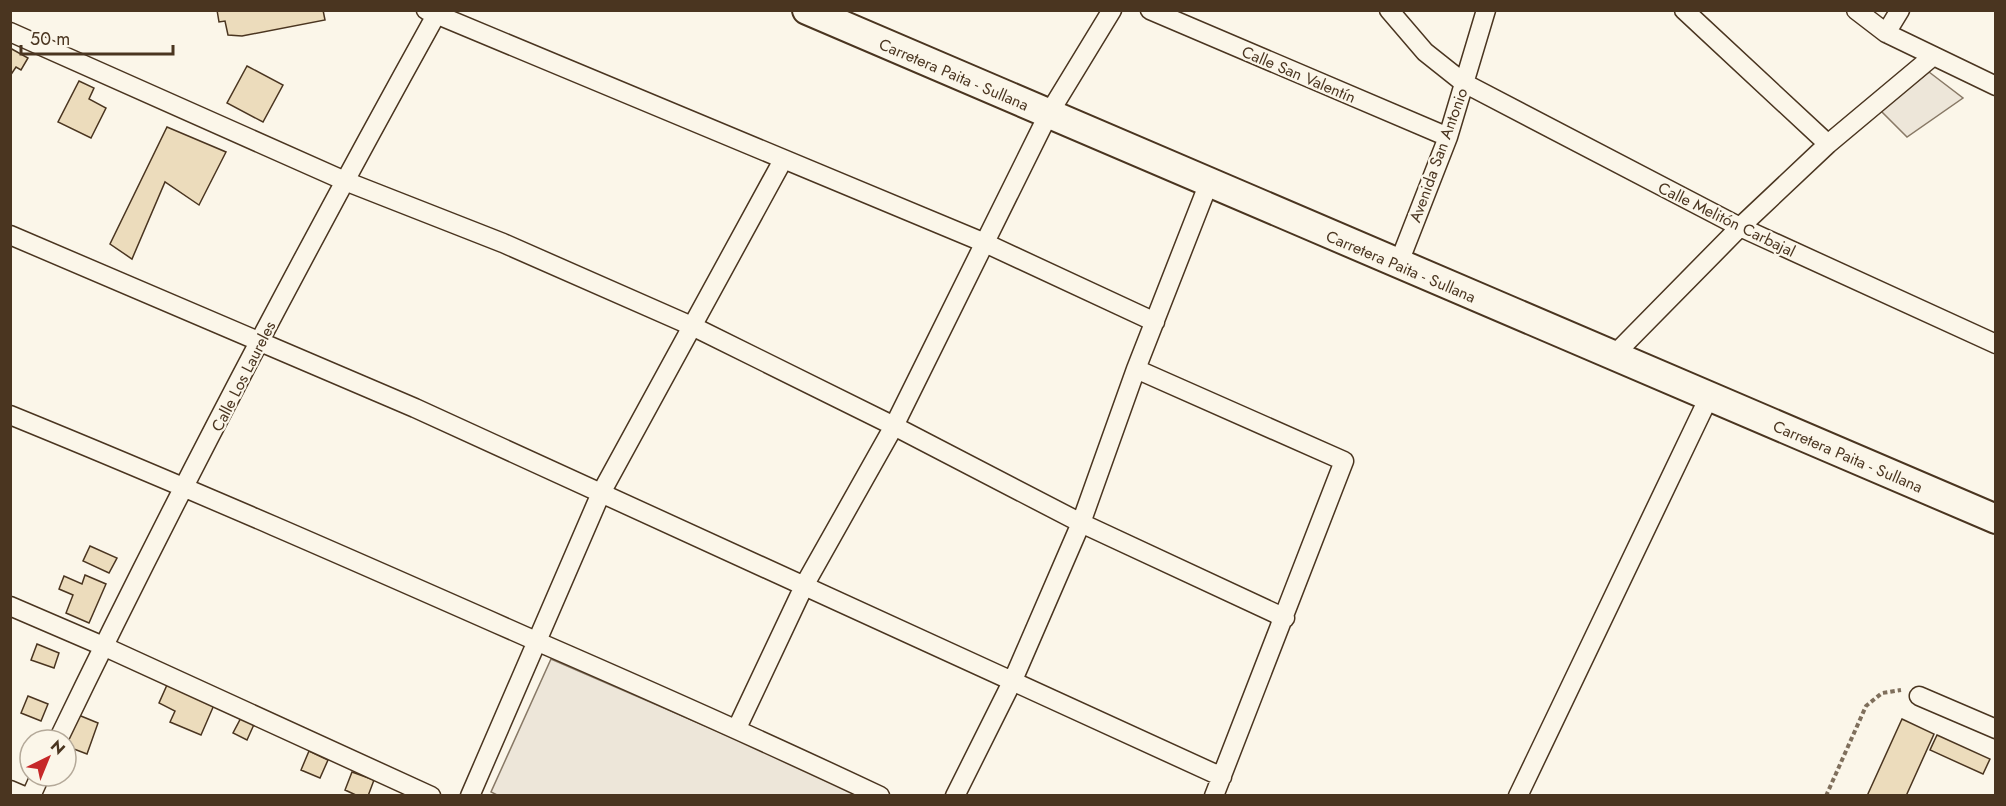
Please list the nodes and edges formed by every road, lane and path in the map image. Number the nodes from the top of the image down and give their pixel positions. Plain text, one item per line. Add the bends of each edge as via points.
1 (807, 10) edge
2 (1112, 10) edge
3 (1150, 10) edge
4 (1389, 10) edge
5 (1486, 10) edge
6 (1684, 10) edge
7 (1856, 10) edge
8 (1900, 10) edge
9 (431, 13) edge
10 (10, 32) edge
11 (1886, 33) junction
12 (1932, 57) junction
13 (1464, 83) junction
14 (1995, 86) edge
15 (1048, 115) junction
16 (1449, 137) junction
17 (1828, 144) junction
18 (783, 160) junction
19 (345, 181) junction
20 (1209, 184) junction
21 (1740, 227) junction
22 (10, 235) edge
23 (985, 243) junction
24 (1398, 265) junction
25 (1155, 322) junction
26 (694, 327) junction
27 (261, 340) junction
28 (1995, 344) edge
29 (1613, 356) junction
30 (1136, 369) junction
31 (1709, 397) junction
32 (10, 415) edge
33 (894, 426) junction
34 (186, 486) junction
35 (602, 493) junction
36 (1995, 519) edge
37 (1081, 523) junction
38 (805, 585) junction
39 (10, 606) edge
40 (1285, 618) junction
41 (537, 641) junction
42 (103, 646) junction
43 (1013, 680) junction
44 (1919, 696) joint
45 (63, 728) edge
46 (737, 728) junction
47 (1995, 729) edge
48 (1222, 777) junction
49 (10, 790) edge
50 (24, 795) edge
51 (431, 795) edge
52 (470, 795) edge
53 (880, 795) edge
54 (955, 795) edge
55 (1214, 795) edge
56 (1518, 795) edge
57 (1826, 795) edge

1 - 15 main road, Carretera Paita - Sullana
2 - 15 street
3 - 16 street, Calle San Valentín
4 - 13 street, Calle Melitón Carbajal via 1425,51
5 - 13 street, Avenida San Antonio
6 - 17 street
7 - 11 street
8 - 11 street
9 - 18 street
9 - 19 street, Calle Los Laureles
10 - 19 street
11 - 12 street
12 - 14 street
12 - 17 street
13 - 16 street, Avenida San Antonio
13 - 21 street, Calle Melitón Carbajal
15 - 20 main road, Carretera Paita - Sullana
15 - 23 street
16 - 24 street, Avenida San Antonio
17 - 21 street
18 - 23 street
18 - 26 street
19 - 26 street via 503,243
19 - 27 street, Calle Los Laureles
20 - 24 main road, Carretera Paita - Sullana
20 - 25 street
21 - 28 street, Calle Melitón Carbajal
21 - 29 street
22 - 27 street
23 - 25 street
23 - 33 street
24 - 29 main road, Carretera Paita - Sullana
25 - 30 street
26 - 33 street
26 - 35 street
27 - 34 street, Calle Los Laureles
27 - 35 street
29 - 31 main road, Carretera Paita - Sullana
30 - 37 street
30 - 40 street via 1344,461
31 - 36 main road, Carretera Paita - Sullana
31 - 56 street
32 - 34 street
33 - 37 street
33 - 38 street
34 - 41 street
34 - 42 street, Calle Los Laureles
35 - 38 street
35 - 41 street
37 - 40 street
37 - 43 street
38 - 43 street
38 - 46 street
39 - 42 street
40 - 48 street
41 - 46 street
41 - 52 street
42 - 45 street, Calle Los Laureles
42 - 51 street
43 - 48 street
43 - 54 street
44 - 47 street
44 - 57 path via 1891,690 1873,698
46 - 53 street
48 - 55 street
49 - 50 street

